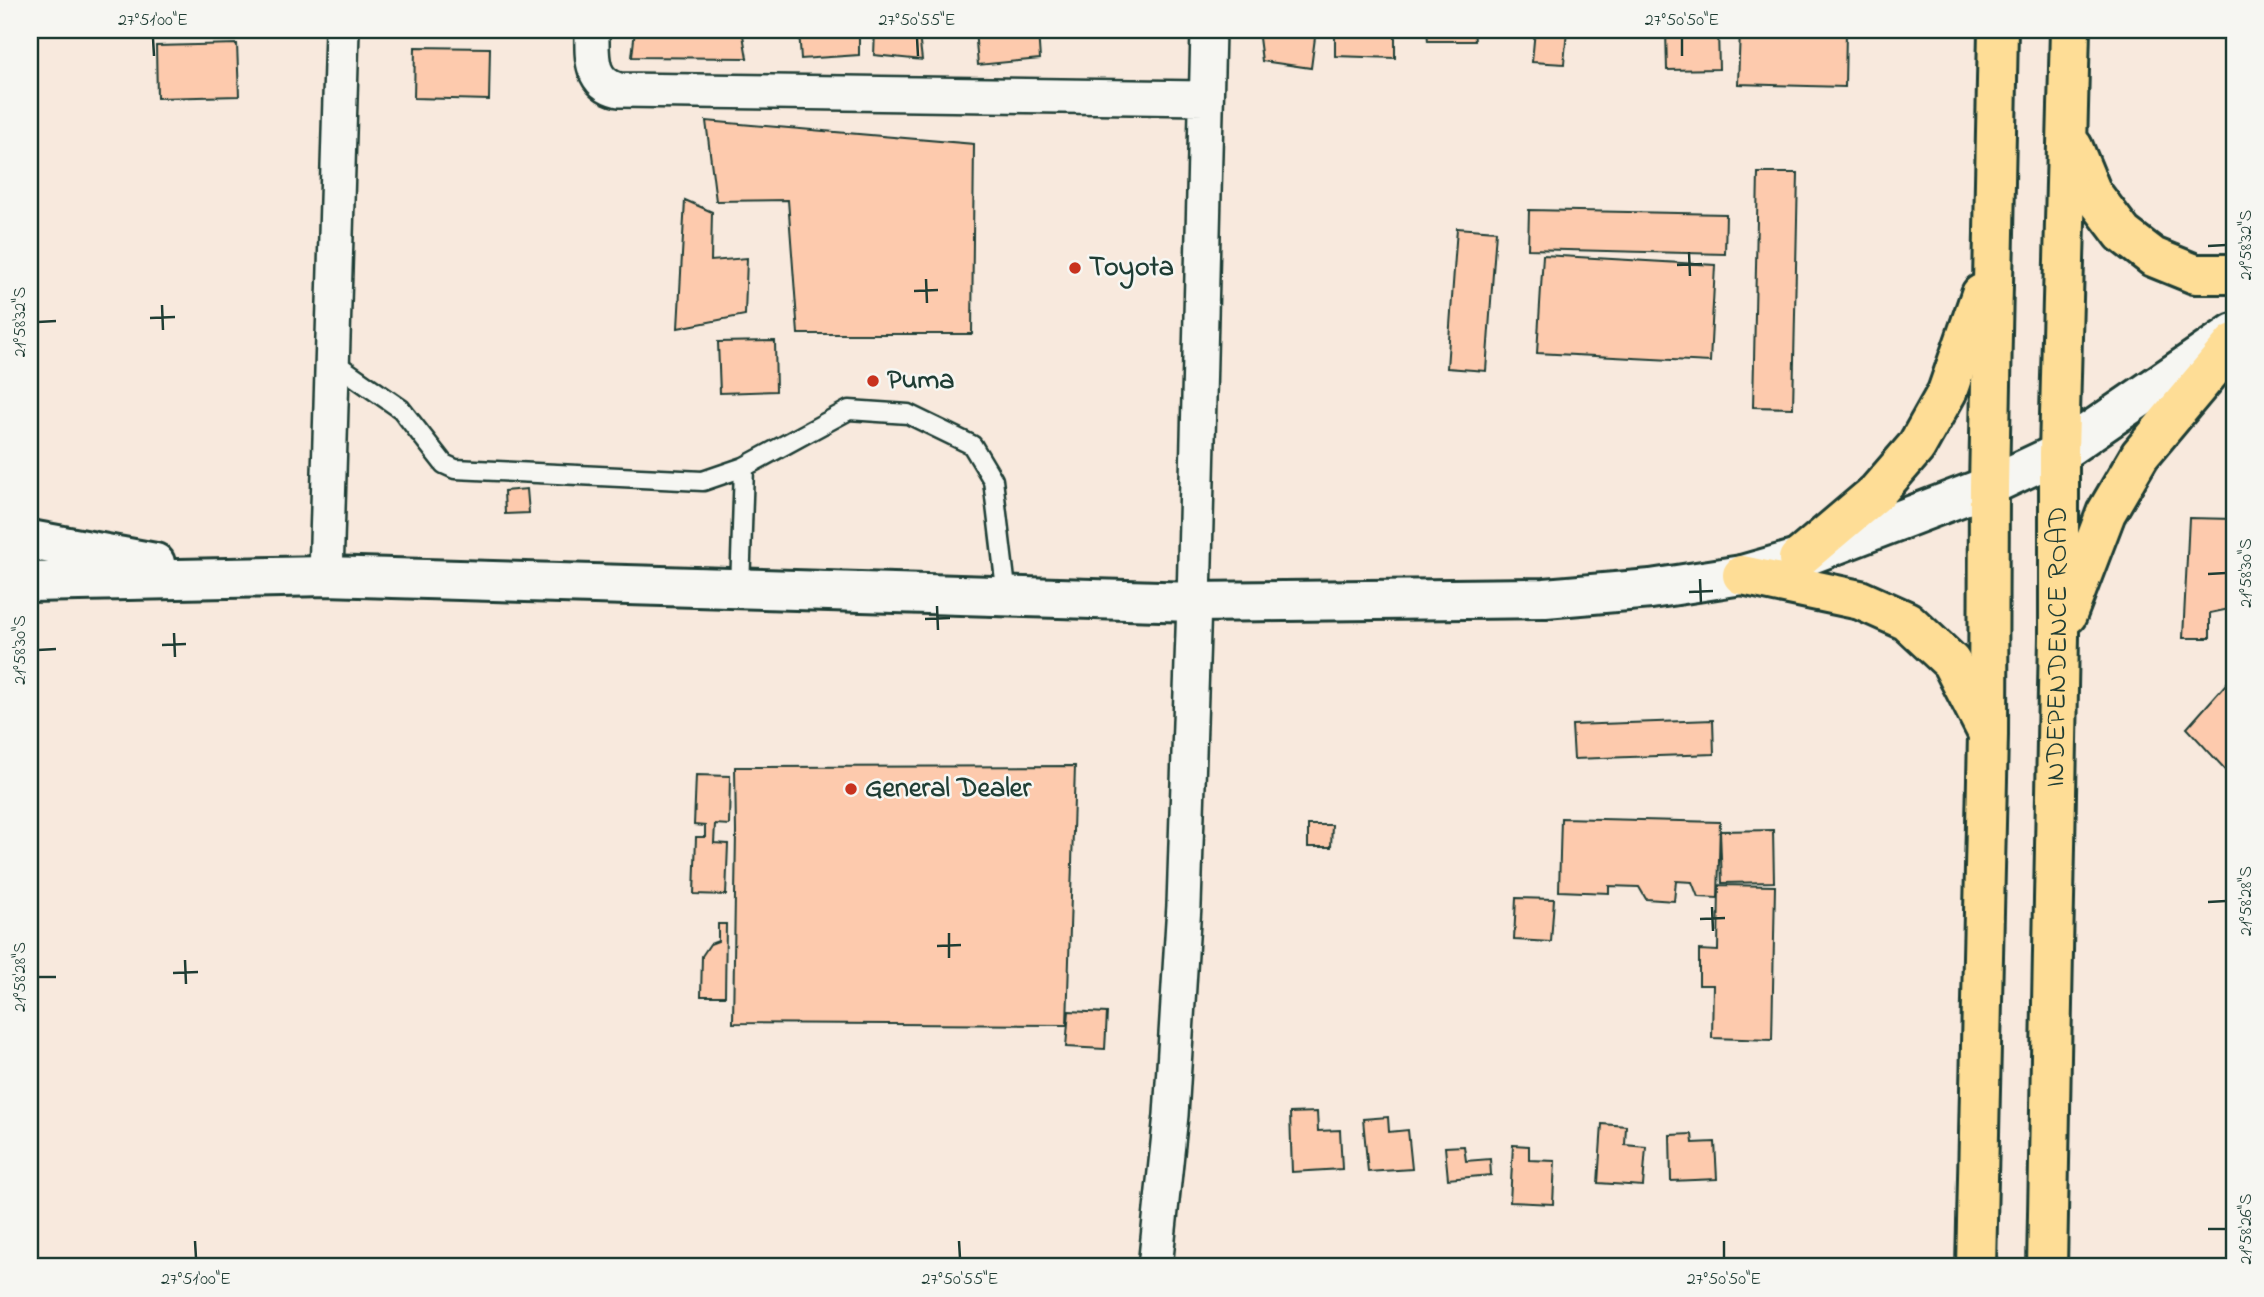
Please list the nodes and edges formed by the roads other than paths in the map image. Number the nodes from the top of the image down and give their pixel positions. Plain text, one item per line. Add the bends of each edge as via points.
1 (342, 30) edge
2 (592, 30) edge
3 (1208, 30) edge
4 (1998, 30) edge
5 (2070, 30) edge
6 (1205, 98) junction
7 (2068, 135) junction
8 (1993, 258) junction
9 (2234, 274) edge
10 (2234, 333) edge
11 (2234, 343) edge
12 (332, 361) junction
13 (2059, 453) junction
14 (744, 467) junction
15 (1989, 486) junction
16 (30, 540) edge
17 (1798, 559) junction
18 (1742, 575) junction
19 (222, 576) junction
20 (326, 576) junction
21 (30, 582) edge
22 (740, 589) junction
23 (1007, 597) junction
24 (1194, 602) junction
25 (2059, 636) junction
26 (1988, 736) junction
27 (1155, 1267) edge
28 (1976, 1267) edge
29 (2047, 1267) edge

1 - 12 street
2 - 6 street via 596,74 619,90
3 - 6 street
4 - 8 main road
5 - 7 main road, INDEPENDENCE ROAD
6 - 24 street
7 - 9 main road via 2092,193 2123,234 2153,257 2195,274
7 - 13 main road, INDEPENDENCE ROAD
8 - 15 main road
8 - 17 main road via 1947,392 1916,447 1877,492
10 - 13 street
11 - 25 main road via 2140,455 2106,513
12 - 14 lane via 401,409 444,464 455,469 703,481
12 - 20 street
13 - 15 street
13 - 25 main road, INDEPENDENCE ROAD
14 - 22 lane
14 - 23 lane via 849,410 908,414 958,436 972,445 993,480
15 - 17 street
15 - 26 main road
16 - 19 street
17 - 18 street
18 - 24 street via 1545,598
18 - 26 main road via 1860,600 1907,621 1951,662
19 - 20 street
19 - 21 street
20 - 22 street
22 - 23 street
23 - 24 street
24 - 27 street via 1184,905 1171,1115
25 - 29 main road, INDEPENDENCE ROAD
26 - 28 main road

